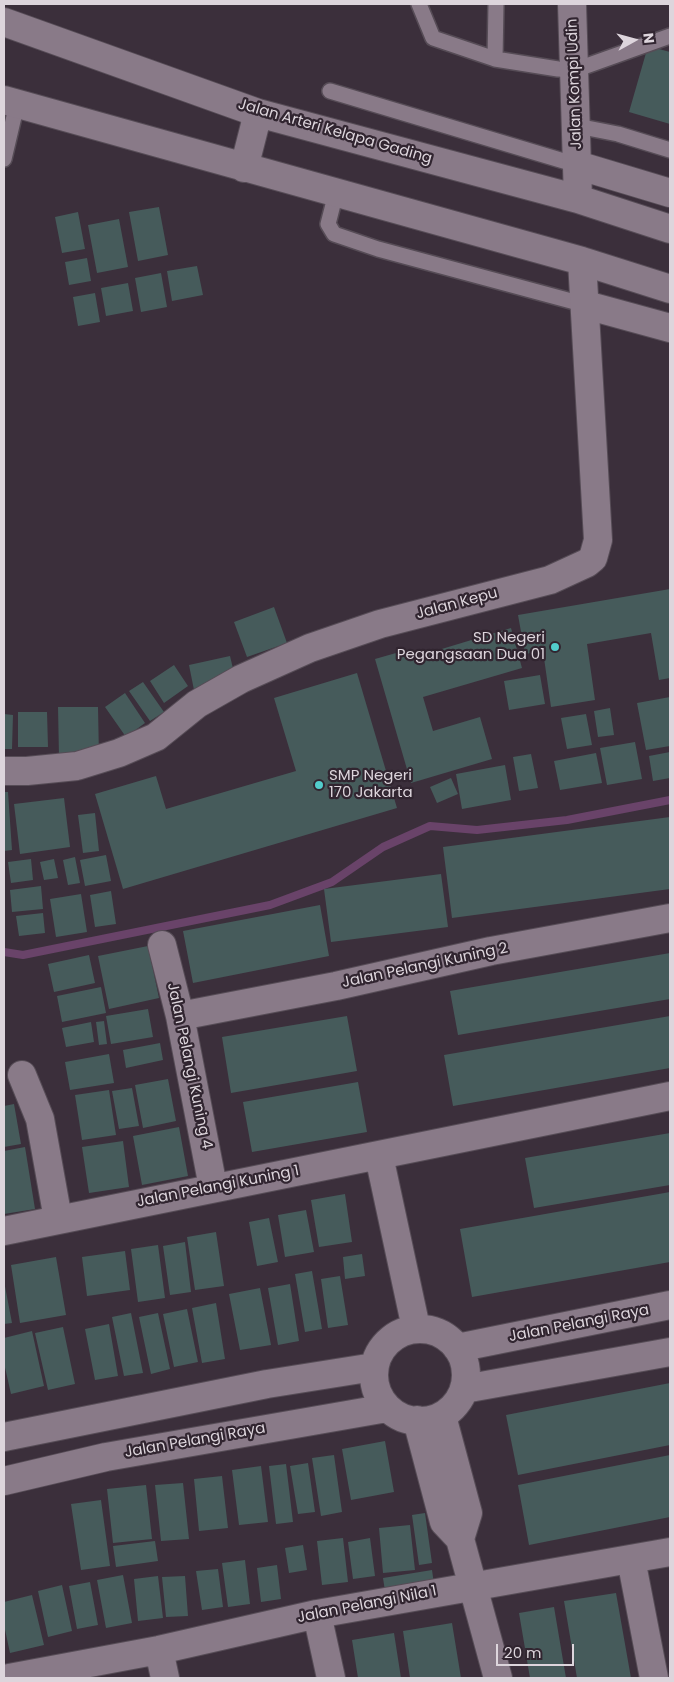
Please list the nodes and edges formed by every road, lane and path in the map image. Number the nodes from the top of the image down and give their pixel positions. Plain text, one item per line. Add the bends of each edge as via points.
1 (419, 4) edge
2 (496, 4) edge
3 (572, 4) edge
4 (4, 22) edge
5 (670, 36) edge
6 (496, 59) junction
7 (575, 70) junction
8 (330, 91) dead end
9 (10, 102) edge
10 (258, 113) junction
11 (577, 126) junction
12 (670, 150) edge
13 (4, 159) edge
14 (577, 165) junction
15 (244, 168) junction
16 (670, 192) edge
17 (336, 194) junction
18 (578, 198) junction
19 (670, 229) edge
20 (582, 261) junction
21 (670, 289) edge
22 (586, 305) junction
23 (670, 328) edge
24 (4, 771) edge
25 (670, 918) edge
26 (162, 945) dead end
27 (180, 1016) junction
28 (10, 1072) edge
29 (670, 1096) edge
30 (379, 1156) junction
31 (213, 1187) junction
32 (58, 1219) junction
33 (4, 1231) edge
34 (670, 1305) edge
35 (416, 1328) junction
36 (457, 1348) junction
37 (670, 1352) edge
38 (374, 1367) junction
39 (464, 1389) junction
40 (387, 1408) junction
41 (429, 1418) junction
42 (4, 1437) edge
43 (4, 1481) edge
44 (670, 1552) edge
45 (631, 1559) junction
46 (470, 1576) junction
47 (317, 1614) junction
48 (159, 1650) junction
49 (10, 1678) edge
50 (165, 1678) edge
51 (331, 1678) edge
52 (498, 1678) edge
53 (654, 1678) edge

1 - 6 lane via 433,38
2 - 6 lane
3 - 7 street, Jalan Kompi Udin
4 - 10 street, Jalan Arteri Kelapa Gading
5 - 7 lane
6 - 7 lane
7 - 11 street, Jalan Kompi Udin
8 - 14 lane
9 - 13 lane
9 - 15 street
10 - 15 street
10 - 18 street, Jalan Arteri Kelapa Gading
11 - 12 lane
11 - 14 street, Jalan Kompi Udin
14 - 16 street
14 - 18 street, Jalan Kompi Udin
15 - 17 street
17 - 20 street
17 - 22 lane via 328,224 334,234 378,249
18 - 19 street, Jalan Arteri Kelapa Gading
20 - 21 street
20 - 22 street, Jalan Kepu
22 - 23 street
22 - 24 street, Jalan Kepu via 598,540 593,558 587,563 550,580 380,624 310,648 241,679 197,704 156,737 119,753 77,766
25 - 27 street, Jalan Pelangi Kuning 2 via 491,950 336,986
26 - 27 street, Jalan Pelangi Kuning 4
27 - 31 street, Jalan Pelangi Kuning 4
28 - 32 street via 40,1119
29 - 30 street, Jalan Pelangi Kuning 1
30 - 31 street, Jalan Pelangi Kuning 1
30 - 35 street
31 - 32 street, Jalan Pelangi Kuning 1
32 - 33 street, Jalan Pelangi Kuning 1
34 - 36 street, Jalan Pelangi Raya
35 - 36 street via 432,1330
35 - 38 street via 389,1340 379,1352
36 - 39 street via 464,1361
37 - 39 street
38 - 40 street via 378,1396
38 - 42 street via 258,1386
39 - 41 street via 456,1404
40 - 41 street via 405,1419
40 - 43 street, Jalan Pelangi Raya via 106,1457
41 - 46 street via 468,1513 460,1540
44 - 45 street, Jalan Pelangi Nila 1
45 - 46 street, Jalan Pelangi Nila 1
45 - 53 street
46 - 47 street, Jalan Pelangi Nila 1
46 - 52 street
47 - 48 street, Jalan Pelangi Nila 1
47 - 51 street
48 - 49 street, Jalan Pelangi Nila 1
48 - 50 street

